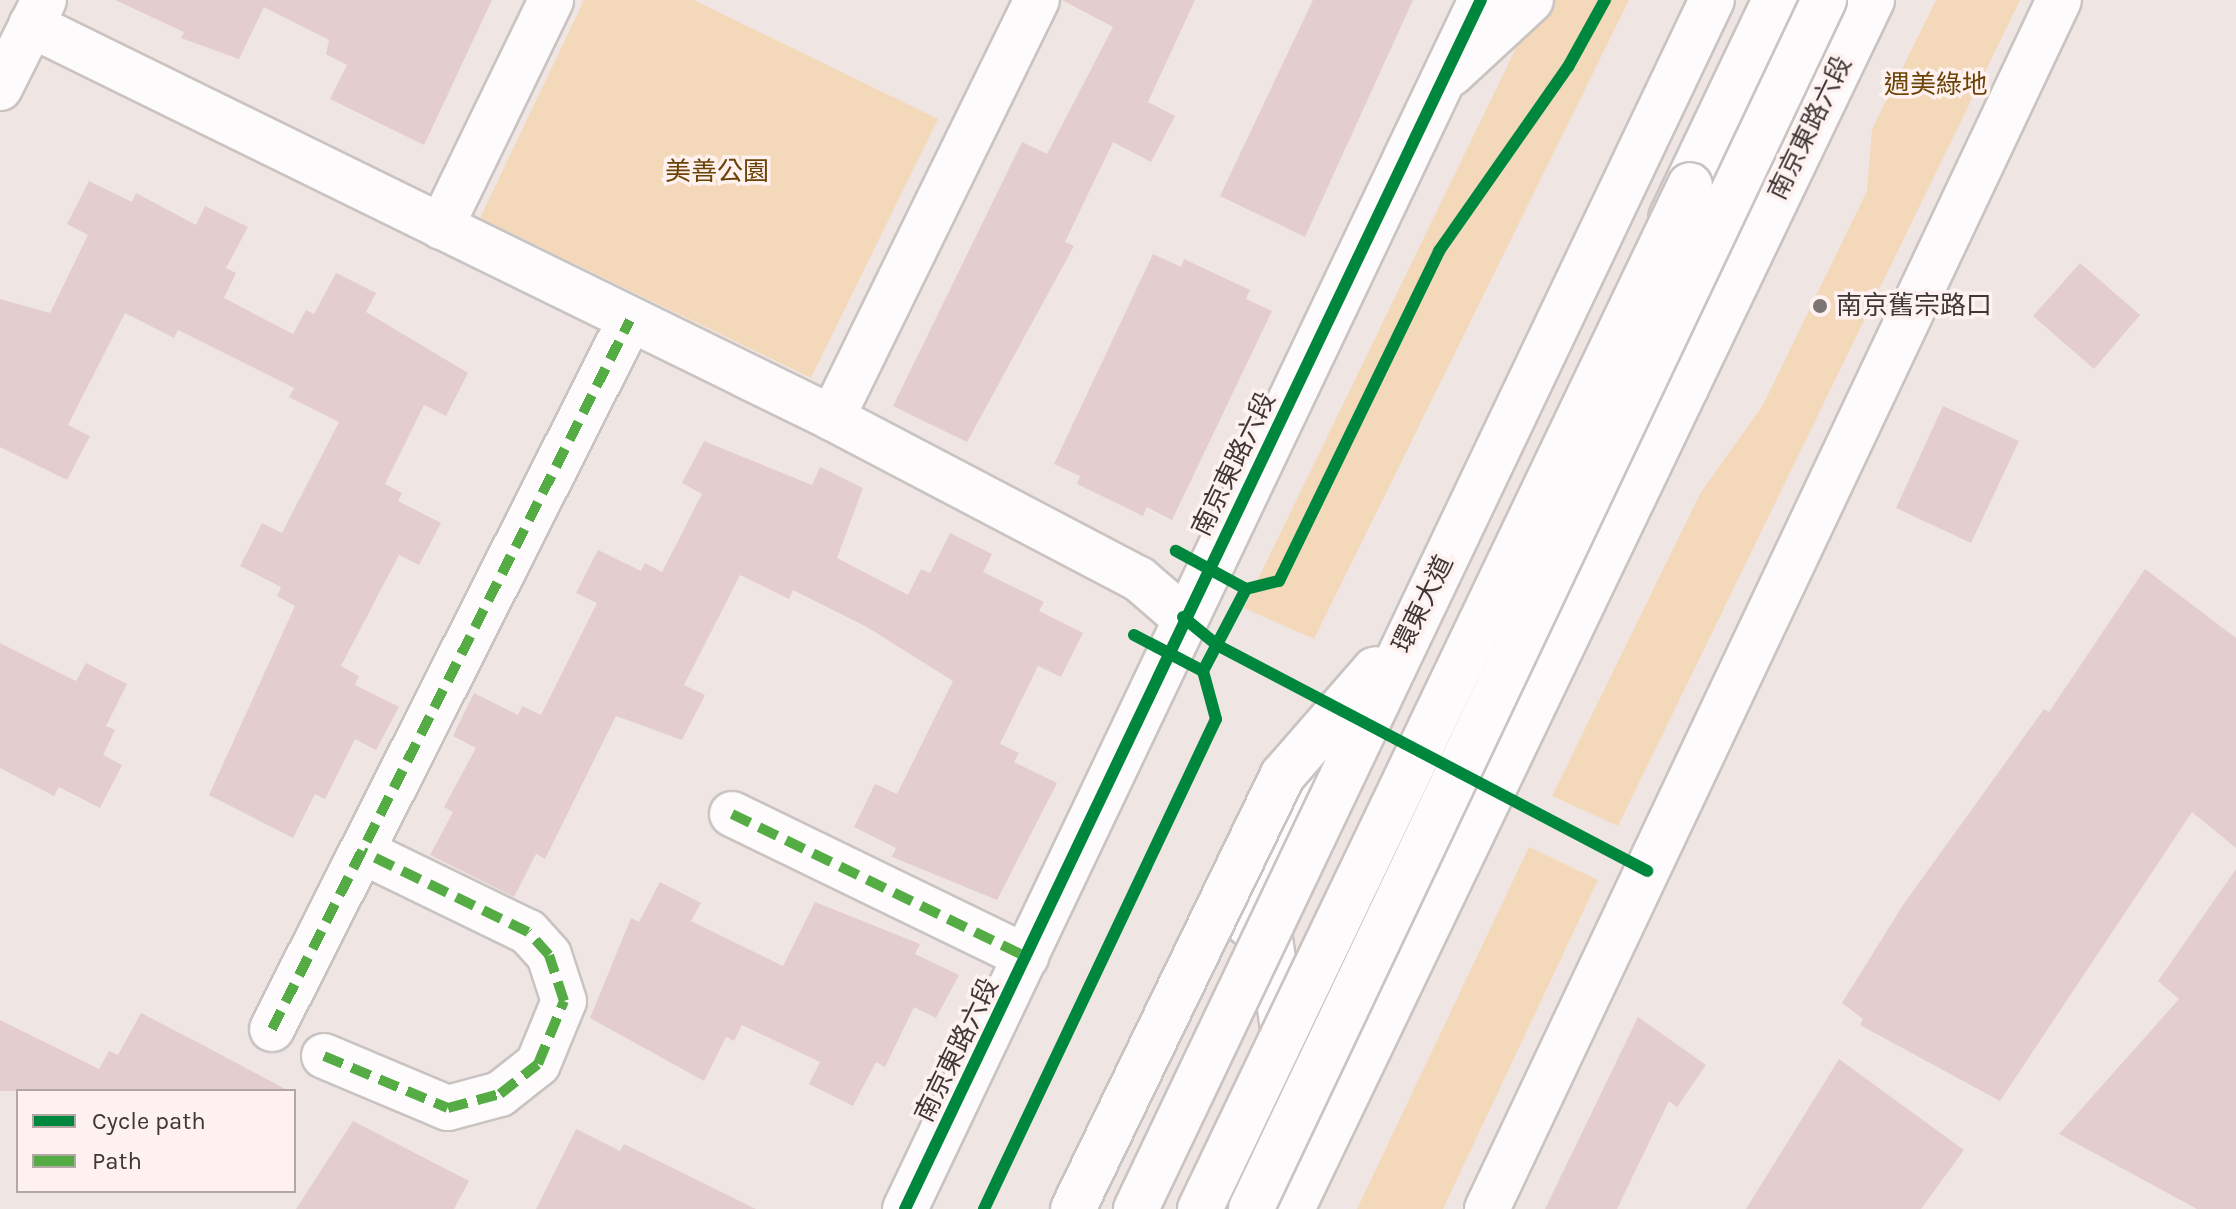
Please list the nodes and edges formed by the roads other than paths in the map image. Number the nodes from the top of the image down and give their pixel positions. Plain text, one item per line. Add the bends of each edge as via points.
1 (551, 0) edge
2 (1037, 0) edge
3 (1481, 0) edge
4 (1531, 0) edge
5 (1691, 0) edge
6 (1712, 0) edge
7 (1775, 0) edge
8 (1872, 0) edge
9 (2059, 0) edge
10 (1819, 11) edge
11 (38, 13) edge
12 (1443, 80) junction
13 (0, 88) edge
14 (441, 227) junction
15 (630, 320) junction
16 (1686, 388) junction
17 (832, 418) junction
18 (1502, 573) junction
19 (1183, 617) junction
20 (1413, 624) junction
21 (732, 814) dead end
22 (363, 852) junction
23 (1263, 890) junction
24 (1026, 957) junction
25 (272, 1029) dead end
26 (1283, 1029) junction
27 (324, 1056) dead end
28 (905, 1209) edge
29 (1073, 1209) edge
30 (1116, 1209) edge
31 (1136, 1209) edge
32 (1198, 1209) edge
33 (1251, 1209) edge
34 (1292, 1209) edge
35 (1487, 1209) edge

1 - 14 main road
2 - 17 main road
3 - 12 main road, 南京東路六段
4 - 12 main road
5 - 23 main road
6 - 20 main road, 環東大道, bridge
7 - 18 main road
8 - 16 main road, 南京東路六段
9 - 35 main road
10 - 32 main road, bridge via 1690,185
10 - 33 main road, bridge
11 - 13 main road
11 - 14 main road
12 - 19 main road, 南京東路六段
14 - 15 main road
15 - 17 main road
15 - 22 main road
16 - 18 main road
16 - 34 main road, 南京東路六段
17 - 19 main road via 1139,579
18 - 26 main road
19 - 24 main road, 南京東路六段
20 - 29 main road, bridge via 1283,775
20 - 31 main road, 環東大道, bridge
21 - 24 main road
22 - 25 main road
22 - 27 main road via 528,932 549,955 564,1001 538,1064 500,1094 448,1108
23 - 26 main road
23 - 30 main road
24 - 28 main road, 南京東路六段
26 - 32 main road

